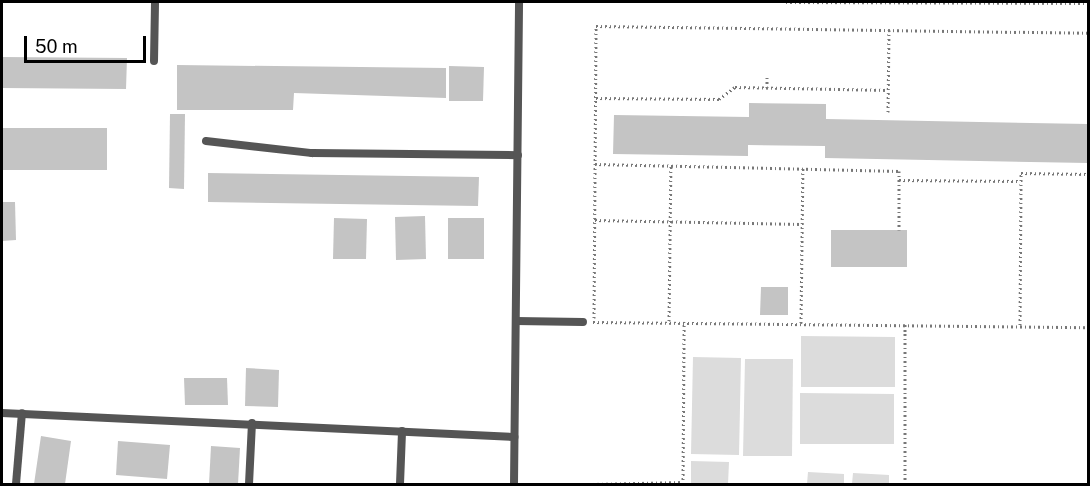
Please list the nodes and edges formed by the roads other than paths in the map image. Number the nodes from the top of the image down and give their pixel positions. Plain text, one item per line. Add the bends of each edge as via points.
1 (155, 2) edge
2 (519, 2) edge
3 (154, 61) dead end
4 (206, 141) dead end
5 (518, 155) junction
6 (516, 321) junction
7 (583, 322) road end
8 (2, 413) edge
9 (22, 413) junction
10 (252, 423) junction
11 (402, 430) junction
12 (514, 437) junction
13 (16, 484) edge
14 (249, 484) edge
15 (400, 484) edge
16 (514, 484) edge

1 - 3 lane
2 - 5 lane
4 - 5 lane via 312,153
5 - 6 lane
6 - 7 lane
6 - 12 lane
8 - 9 lane
9 - 10 lane
9 - 13 lane
10 - 11 lane
10 - 14 lane
11 - 12 lane
11 - 15 lane
12 - 16 lane

